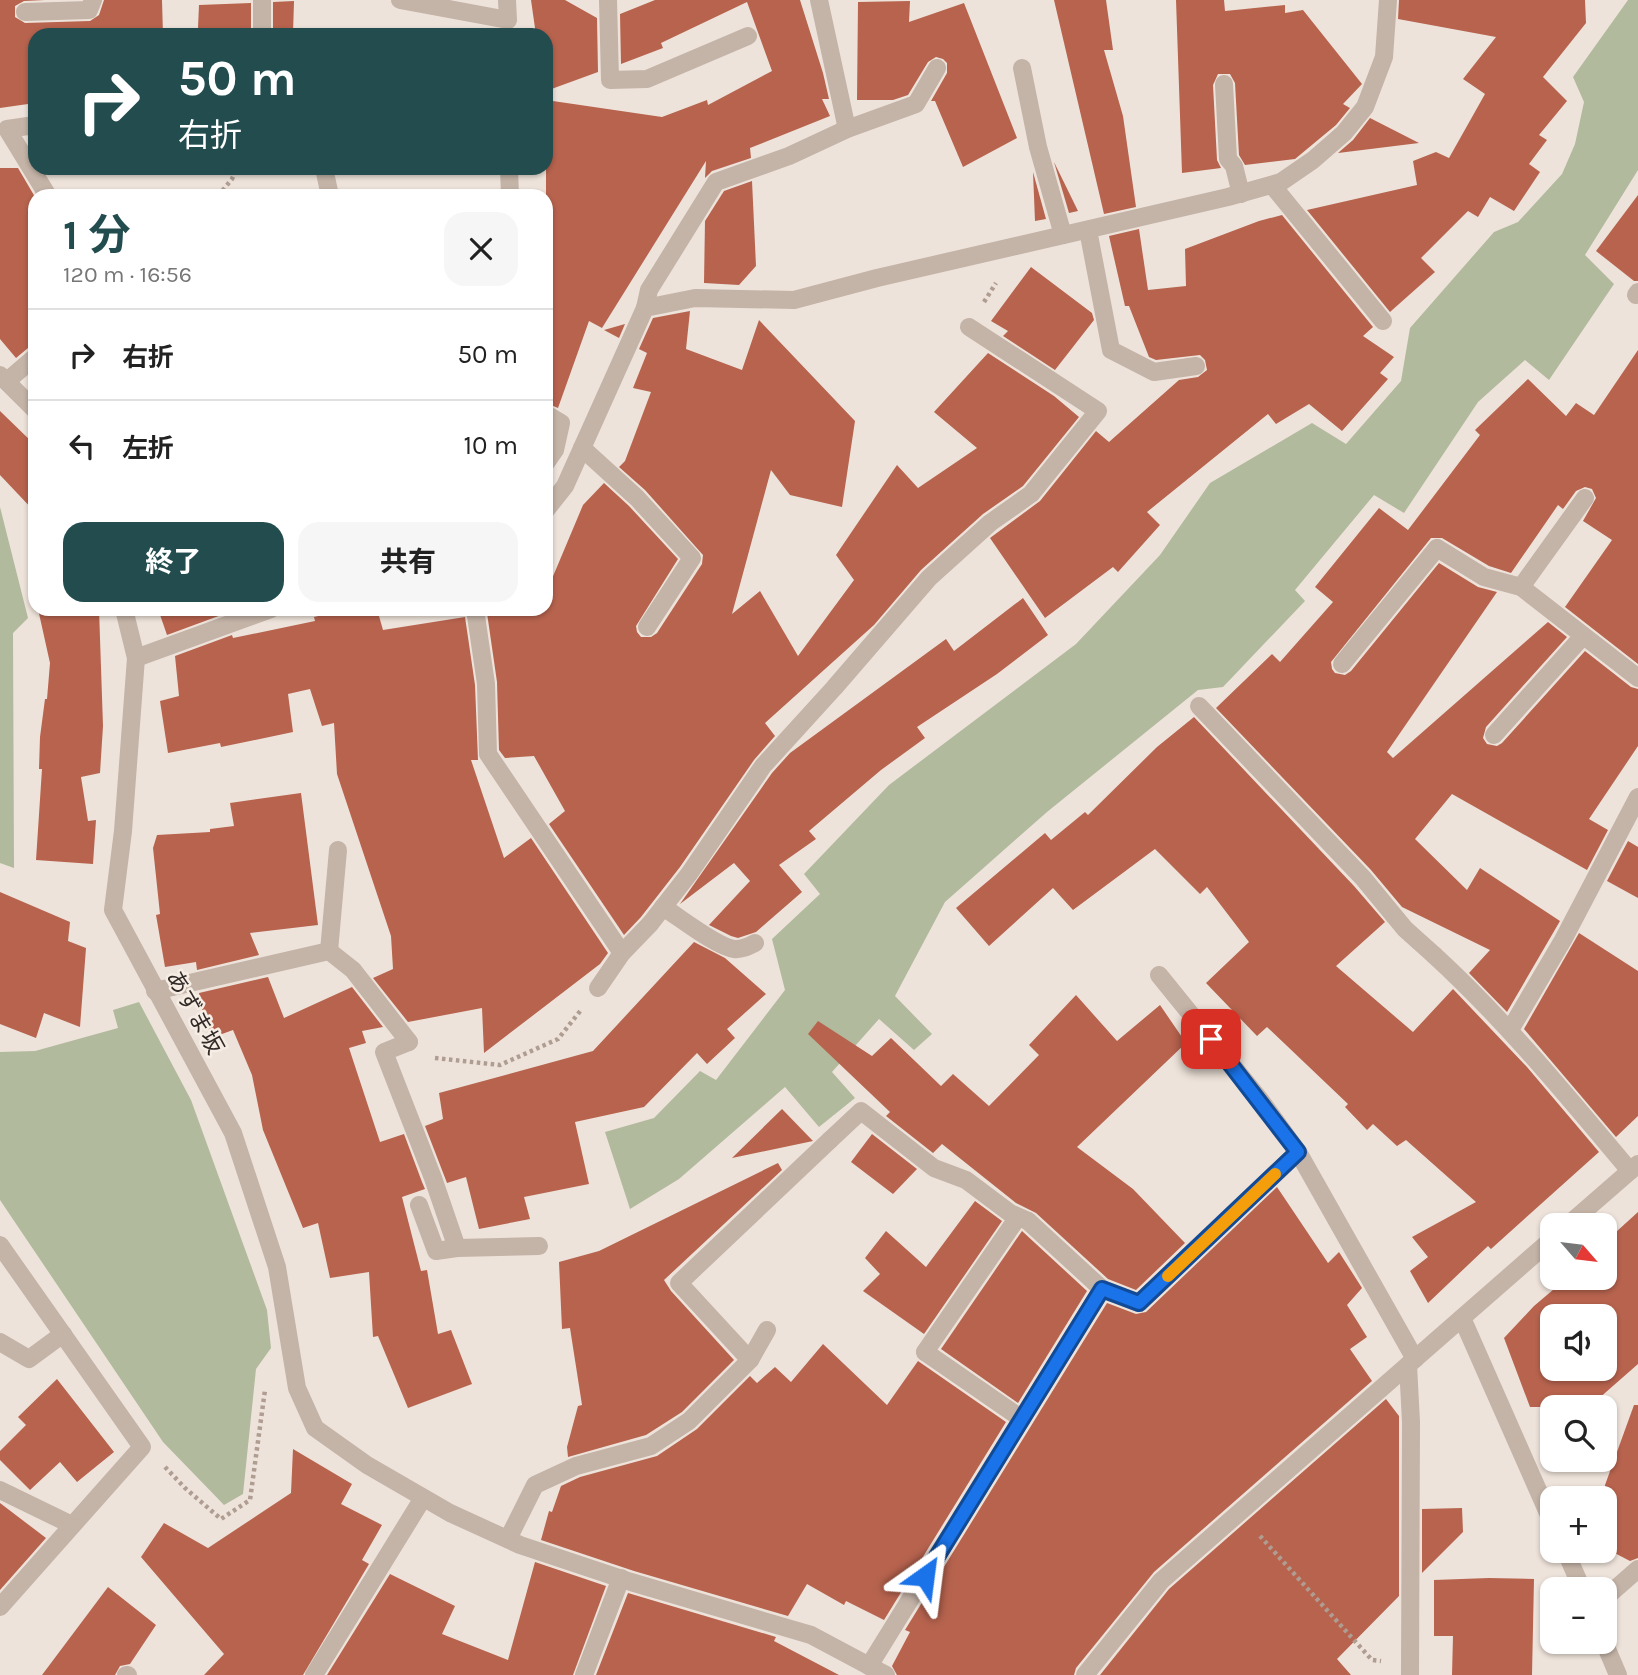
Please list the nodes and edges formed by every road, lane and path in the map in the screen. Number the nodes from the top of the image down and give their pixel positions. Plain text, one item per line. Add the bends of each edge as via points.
1 (93, 0) edge
2 (262, 0) edge
3 (401, 0) edge
4 (507, 0) edge
5 (608, 0) edge
6 (819, 0) edge
7 (1388, 0) edge
8 (25, 12) dead end
9 (262, 28) edge
10 (508, 28) edge
11 (748, 36) dead end
12 (937, 68) dead end
13 (1022, 68) dead end
14 (1224, 84) dead end
15 (28, 126) edge
16 (847, 130) junction
17 (28, 162) edge
18 (1272, 185) junction
19 (1241, 194) junction
20 (1088, 230) junction
21 (1063, 235) junction
22 (1014, 252) junction
23 (645, 308) junction
24 (1383, 321) dead end
25 (969, 327) joint
26 (28, 362) edge
27 (1196, 366) dead end
28 (3, 378) edge
29 (28, 403) edge
30 (553, 418) edge
31 (582, 448) junction
32 (553, 453) edge
33 (1585, 498) dead end
34 (553, 501) edge
35 (1521, 587) junction
36 (126, 616) edge
37 (250, 616) edge
38 (476, 616) edge
39 (647, 627) dead end
40 (1583, 636) junction
41 (136, 657) junction
42 (1342, 664) dead end
43 (1638, 678) edge
44 (1199, 706) dead end
45 (1494, 735) dead end
46 (1638, 797) edge
47 (338, 850) dead end
48 (663, 907) junction
49 (755, 943) dead end
50 (329, 951) junction
51 (622, 953) junction
52 (1159, 975) dead end
53 (598, 988) joint
54 (155, 991) junction
55 (1510, 1030) junction
56 (410, 1042) junction
57 (1298, 1152) junction
58 (1634, 1167) edge
59 (419, 1206) dead end
60 (1582, 1213) edge
61 (1023, 1219) junction
62 (0, 1245) edge
63 (538, 1246) dead end
64 (457, 1248) junction
65 (1540, 1250) edge
66 (1102, 1289) junction
67 (1462, 1318) junction
68 (767, 1330) dead end
69 (62, 1334) junction
70 (0, 1342) edge
71 (750, 1360) junction
72 (1412, 1362) junction
73 (265, 1385) dead end
74 (1022, 1419) junction
75 (157, 1458) dead end
76 (0, 1490) edge
77 (1540, 1495) edge
78 (424, 1498) junction
79 (1239, 1513) junction
80 (72, 1525) junction
81 (508, 1539) junction
82 (1638, 1569) edge
83 (621, 1578) junction
84 (1617, 1587) edge
85 (0, 1607) edge
86 (1609, 1654) edge
87 (1410, 1668) edge
88 (877, 1671) edge
89 (314, 1675) edge
90 (584, 1675) edge
91 (1085, 1675) edge
92 (1618, 1675) edge

1 - 8 street via 89,10
2 - 9 street
3 - 10 street
4 - 10 street
5 - 11 street via 610,80 647,79
6 - 16 street
7 - 18 street via 1384,57 1365,107 1345,133 1313,160
12 - 16 street via 916,104
13 - 21 street
14 - 19 street via 1228,159
15 - 17 street via 8,128
16 - 23 street via 716,182 649,290
18 - 19 street
18 - 24 street
19 - 20 street
20 - 21 street
20 - 27 street via 1111,351 1154,372
21 - 22 street
22 - 23 street via 877,278 793,300 695,298
22 - 25 path
23 - 31 street
25 - 48 street via 1098,411 1031,494 990,523 929,578 763,765
26 - 28 street
28 - 29 street
30 - 32 street via 561,423
31 - 34 street
31 - 39 street via 637,498 692,558
33 - 35 street
35 - 40 street
35 - 42 street via 1483,578 1437,548
36 - 41 street, あずま坂
37 - 41 street
38 - 51 street via 486,684 488,754
40 - 43 street
40 - 45 street
41 - 54 street, あずま坂 via 113,910
44 - 55 street via 1363,878 1405,929
46 - 55 street
47 - 50 street
48 - 49 street via 732,949
48 - 51 street
50 - 54 street
50 - 56 street via 353,970
51 - 53 street
52 - 57 street
53 - 56 path via 558,1039 500,1065 422,1057
54 - 78 street, あずま坂 via 233,1133 277,1267 297,1388 315,1428
55 - 58 street
56 - 64 street via 384,1052
57 - 66 street via 1139,1303
57 - 72 street
58 - 60 street
59 - 64 street via 436,1251
61 - 66 street
61 - 71 street via 966,1180 934,1168 861,1111 679,1283
61 - 74 street via 925,1352
62 - 69 street
63 - 64 street
65 - 67 street
66 - 74 street
67 - 72 street
67 - 77 street
68 - 71 street
69 - 70 street via 29,1359
69 - 80 street via 142,1447
71 - 81 street via 690,1421 650,1446 576,1466 535,1485
72 - 79 street
72 - 87 street
73 - 75 path via 250,1500 221,1519
74 - 88 street
76 - 80 street
78 - 81 street
78 - 89 street
79 - 87 path via 1372,1660
79 - 91 street via 1161,1581
80 - 85 street
81 - 83 street
82 - 84 street
83 - 88 street via 811,1635
83 - 90 street
86 - 92 street

